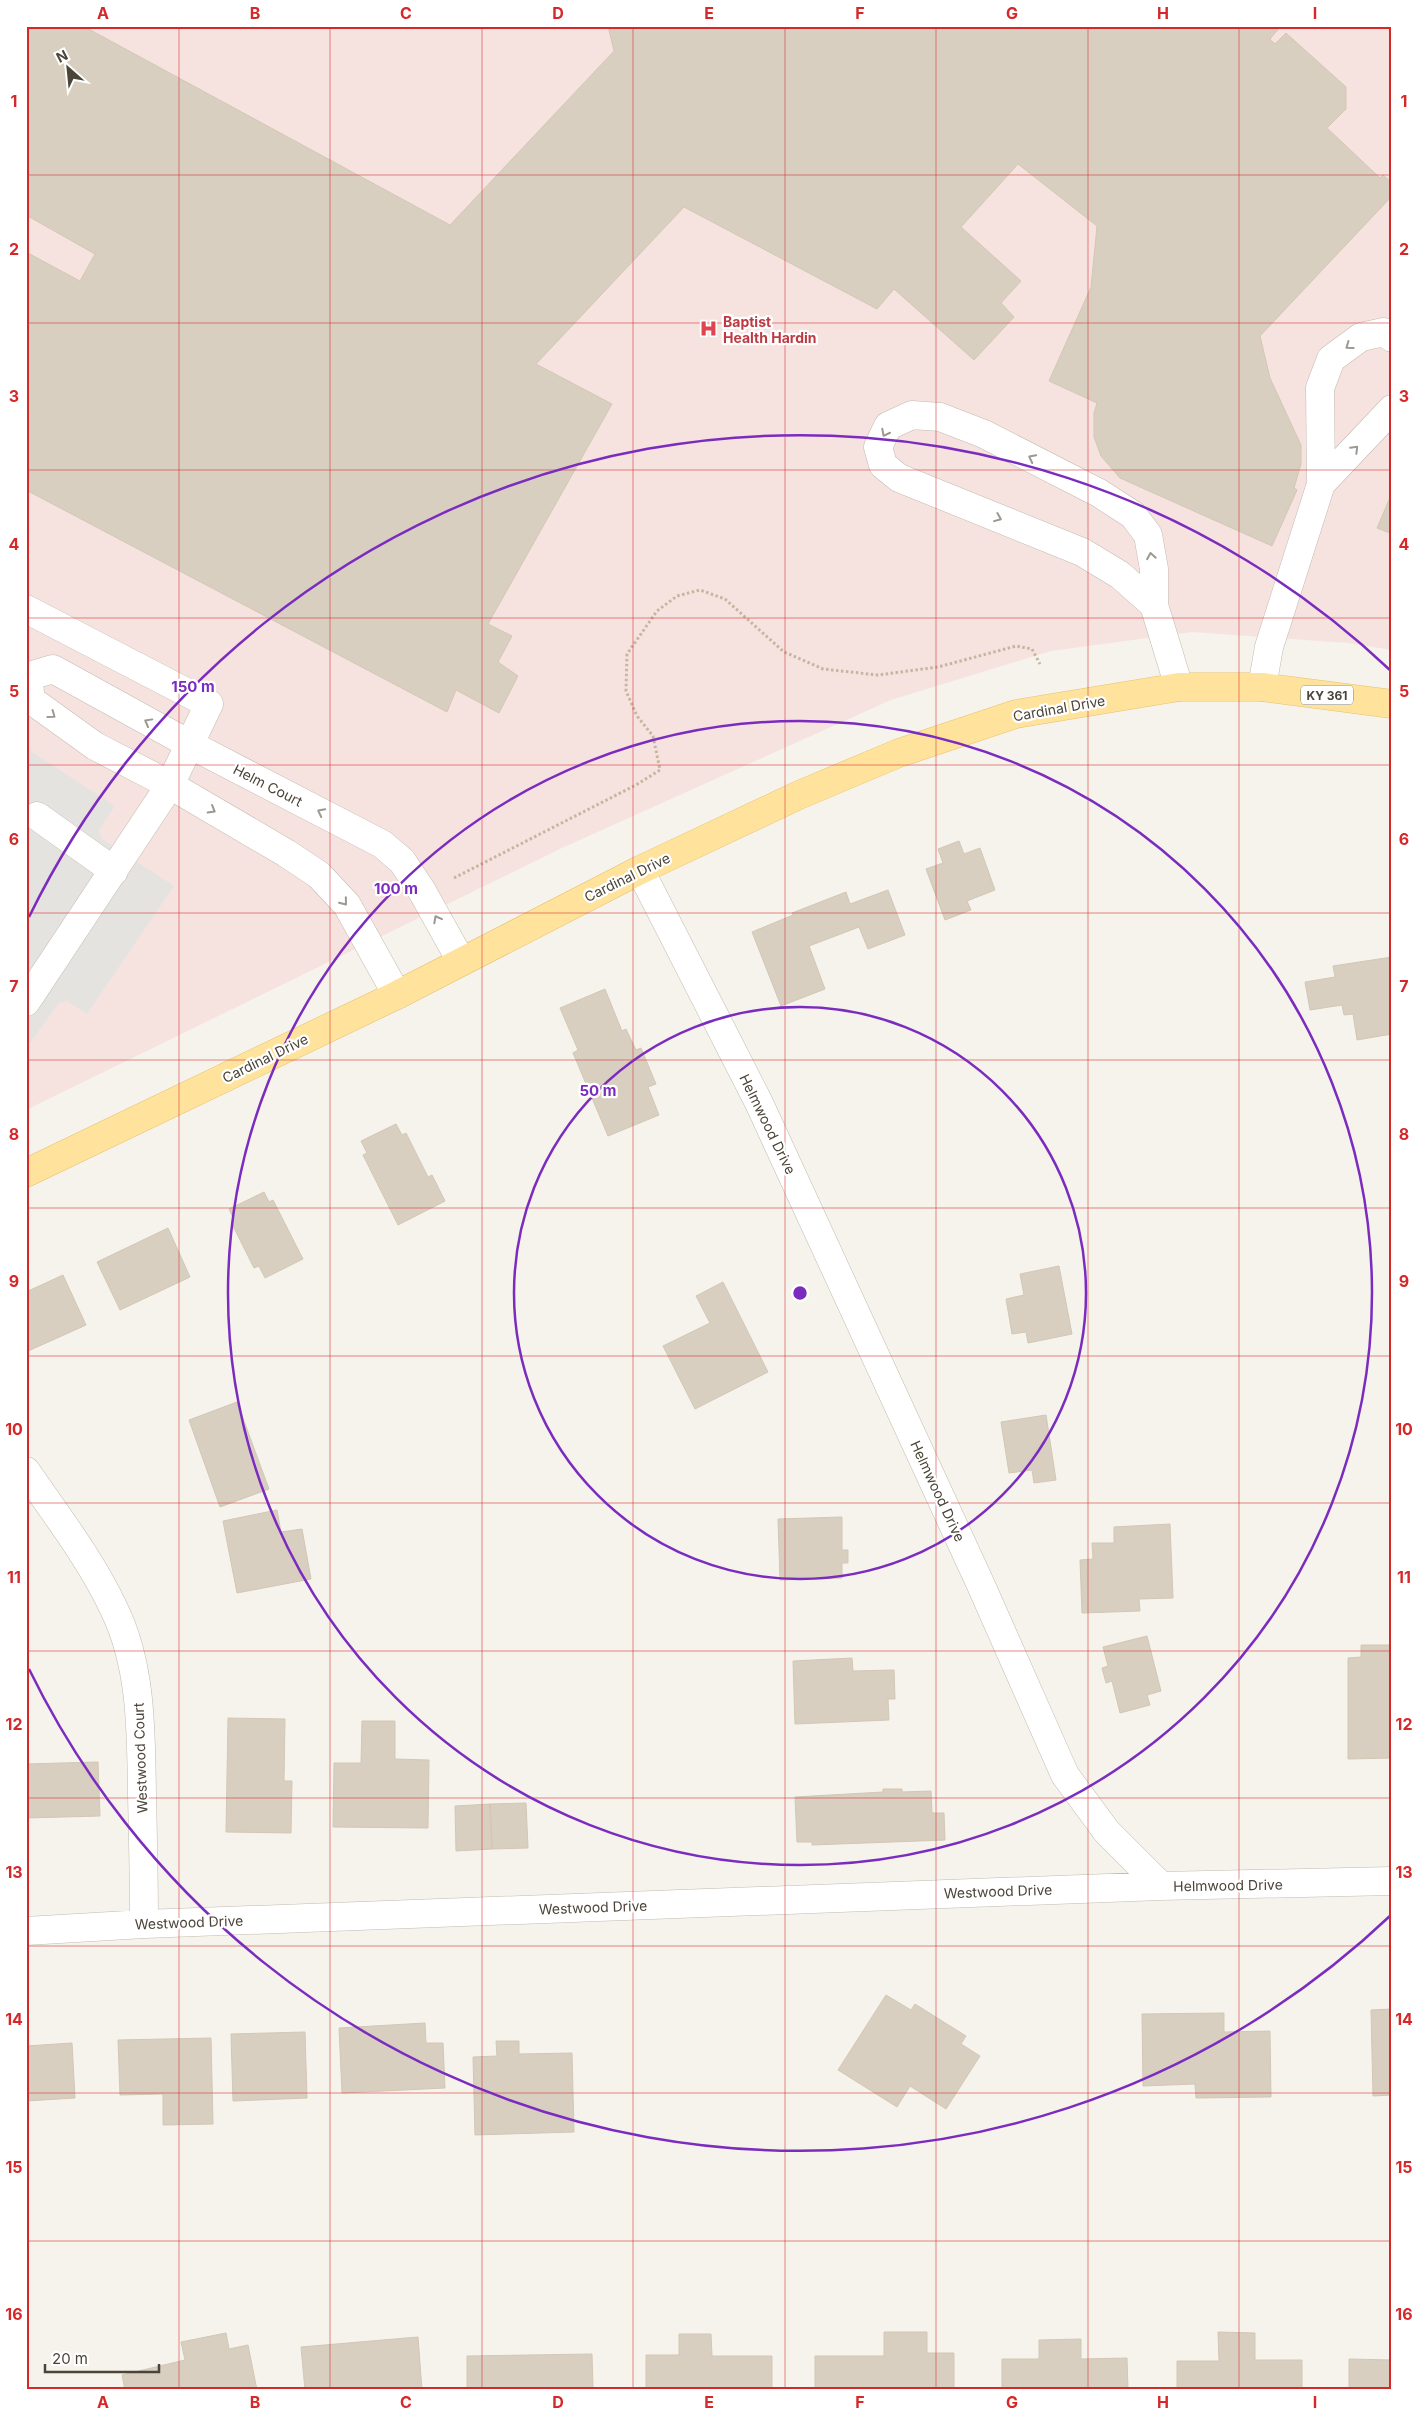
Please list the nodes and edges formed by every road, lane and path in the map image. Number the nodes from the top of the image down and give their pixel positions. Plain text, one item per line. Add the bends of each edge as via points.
1 (1392, 338) edge
2 (1392, 409) edge
3 (1321, 484) junction
4 (1154, 605) junction
5 (26, 609) edge
6 (1040, 664) dead end
7 (27, 677) edge
8 (1262, 687) junction
9 (1179, 688) junction
10 (1392, 704) edge
11 (191, 745) junction
12 (170, 785) junction
13 (30, 818) edge
14 (640, 870) junction
15 (114, 871) junction
16 (450, 880) dead end
17 (461, 961) junction
18 (397, 995) junction
19 (26, 1002) edge
20 (26, 1173) edge
21 (26, 1471) edge
22 (1392, 1881) edge
23 (1161, 1886) junction
24 (144, 1924) junction
25 (26, 1931) edge

1 -> 3 street via 1384,332 1361,337 1331,358 1320,388
3 -> 2 street
3 - 8 street via 1269,646
4 -> 4 street via 1154,569 1148,535 1133,515 1099,492 984,434 940,417 912,415 888,426 878,447 882,465 899,478 1082,552 1120,575
4 - 9 street
5 - 11 street via 209,704
6 - 16 path via 1032,649 1016,646 938,667 878,675 823,669 784,652 725,599 700,590 677,596 657,611 627,654 626,691 637,716 653,736 660,770
11 -> 7 street, Helm Court via 53,669
7 -> 12 street, Helm Court via 31,700 95,746
8 - 9 main road, Cardinal Drive
8 - 10 main road, KY 361
9 - 14 main road, Cardinal Drive via 1016,714 899,753 799,795
11 - 12 street
17 -> 11 street, Helm Court via 402,861 382,844
12 - 15 street
12 -> 18 street, Helm Court via 319,875 347,905
13 - 15 street
14 - 17 main road, Cardinal Drive
14 - 23 street, Helmwood Drive via 758,1102 1065,1775 1107,1832
15 - 19 street
17 - 18 main road, Cardinal Drive
18 - 20 main road, Cardinal Drive
21 - 24 street, Westwood Court via 82,1551 115,1609 125,1639 141,1718
22 - 23 street, Helmwood Drive
23 - 24 street, Westwood Drive
24 - 25 street, Westwood Drive

